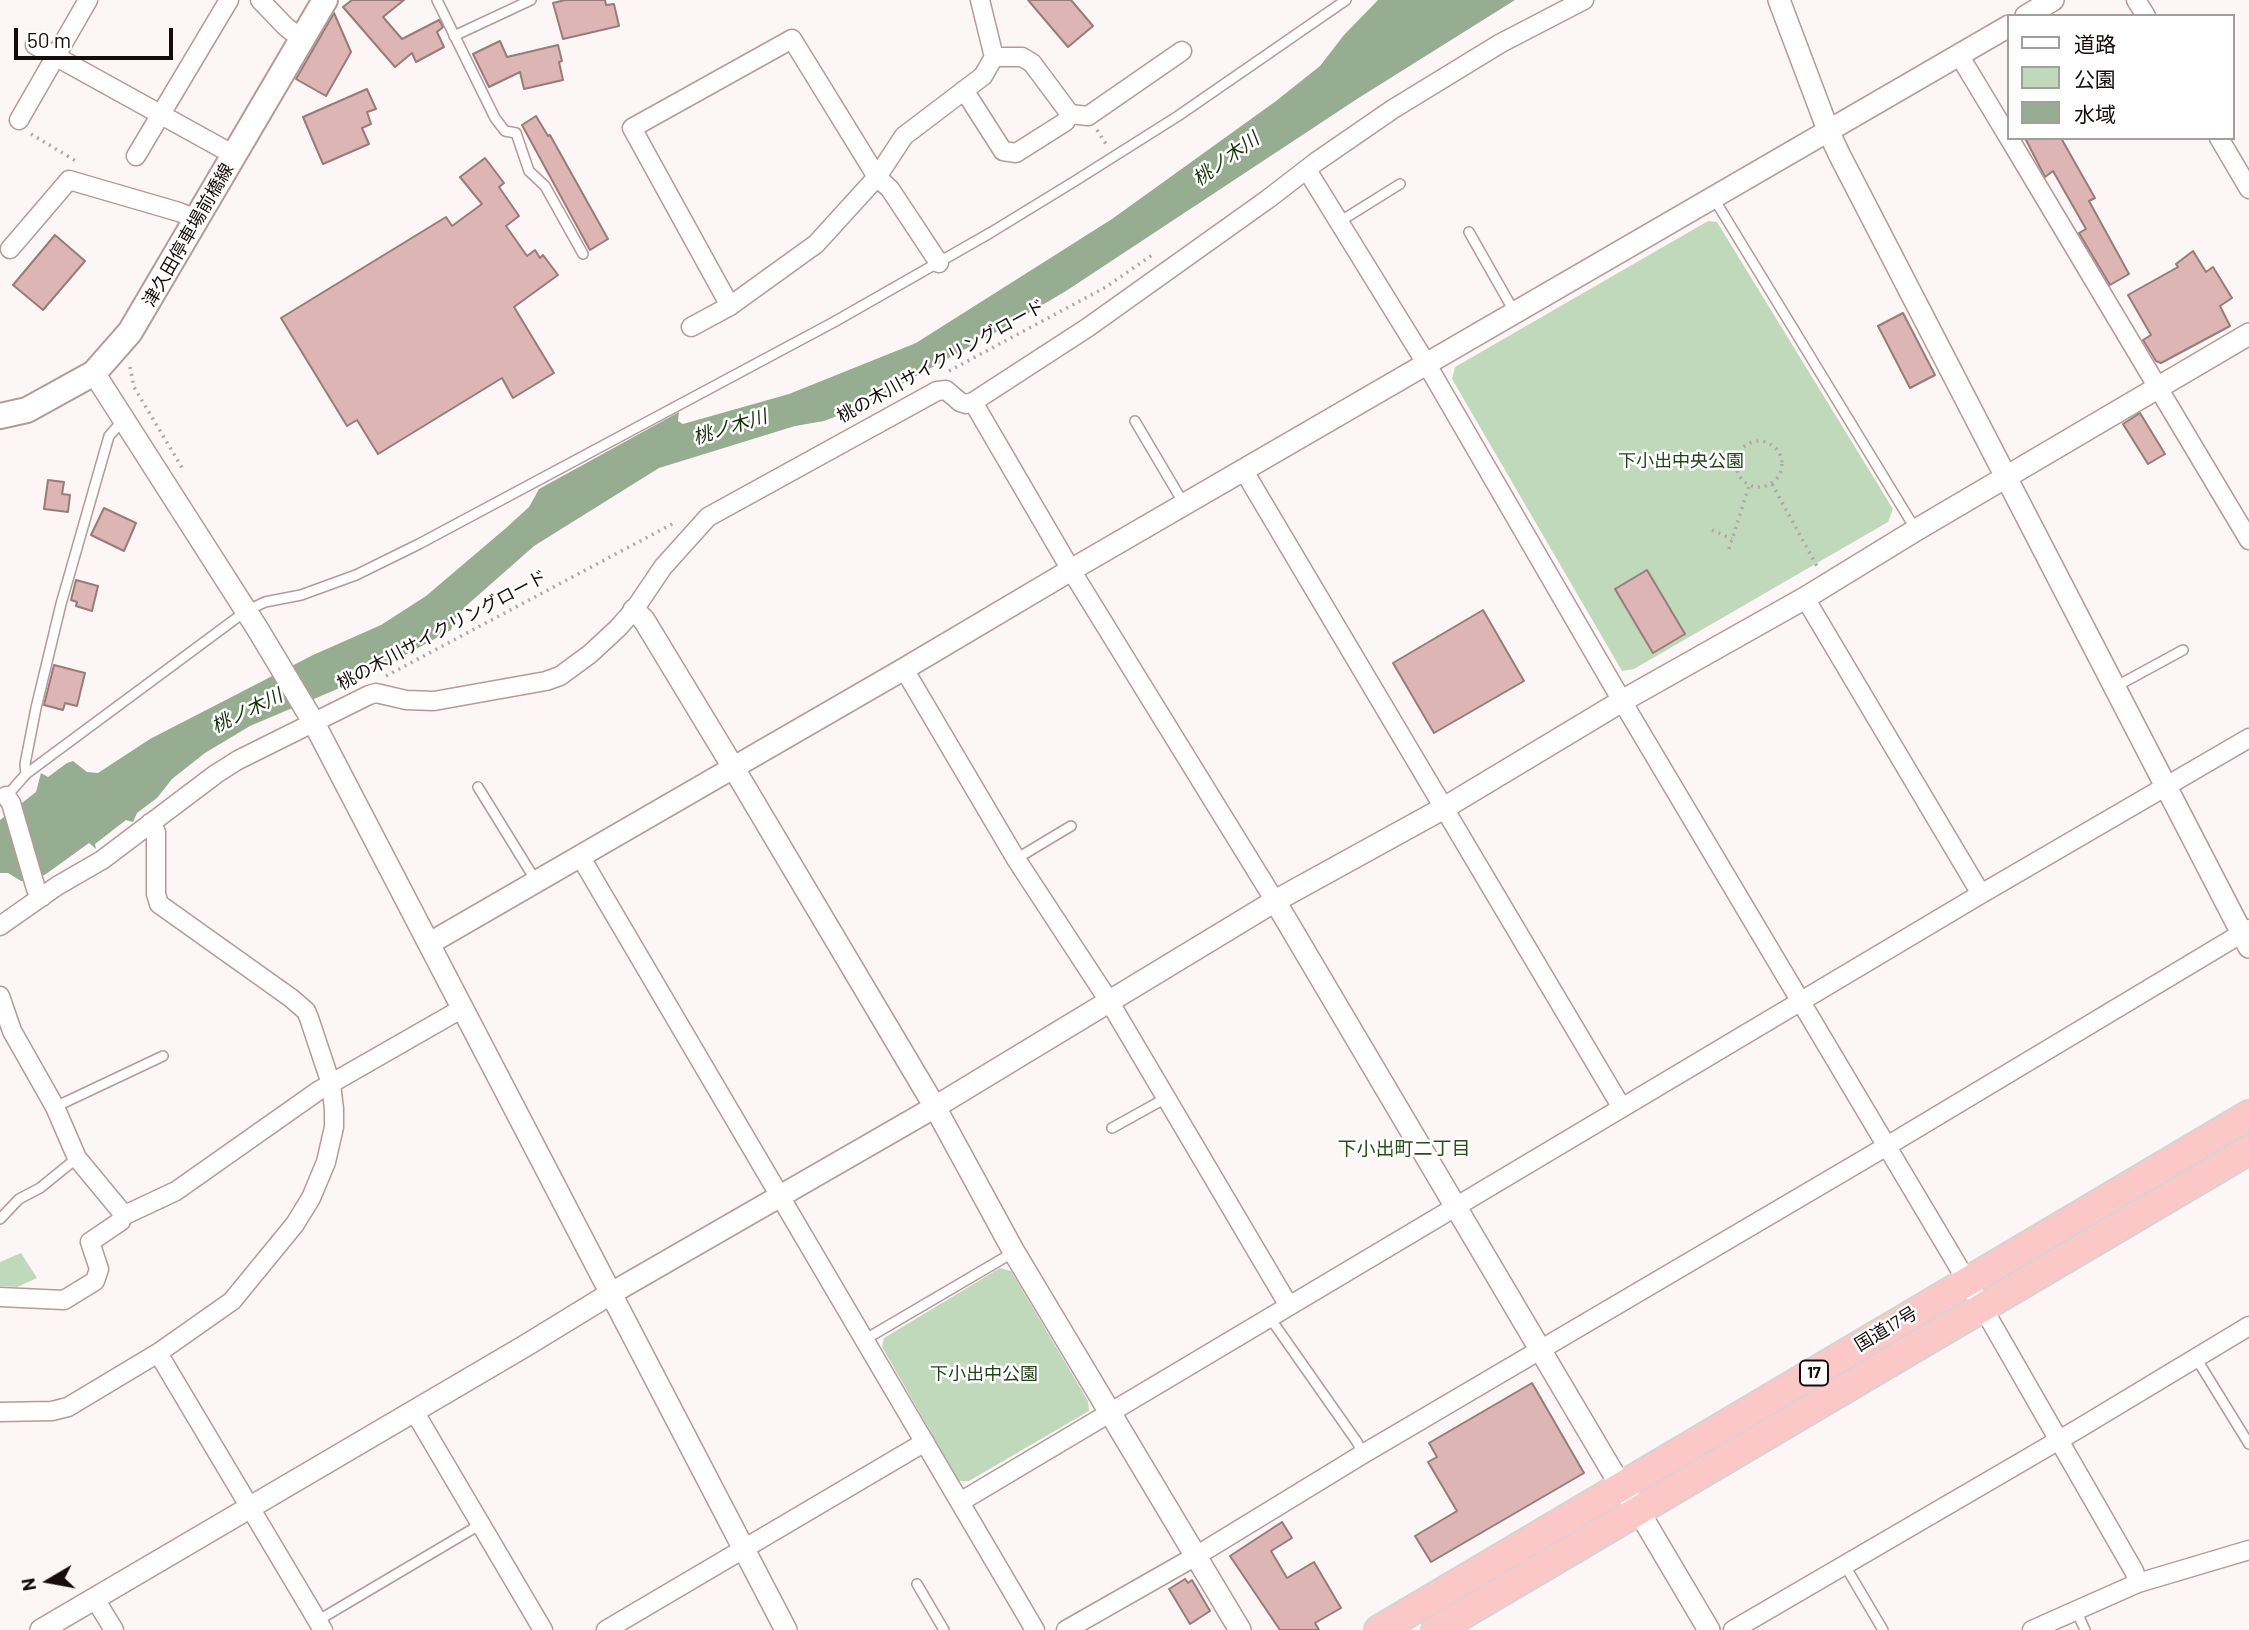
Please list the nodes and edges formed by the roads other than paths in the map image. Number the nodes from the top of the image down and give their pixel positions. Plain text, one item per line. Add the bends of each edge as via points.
1 (88, 0) edge
2 (229, 0) edge
3 (260, 0) edge
4 (325, 0) edge
5 (437, 0) edge
6 (531, 0) edge
7 (981, 0) edge
8 (1346, 0) edge
9 (1584, 0) edge
10 (1779, 0) edge
11 (2053, 0) edge
12 (2029, 14) edge
13 (2008, 27) edge
14 (454, 36) junction
15 (302, 39) junction
16 (35, 45) dead end
17 (1182, 51) dead end
18 (1959, 55) junction
19 (56, 56) junction
20 (994, 57) junction
21 (964, 90) junction
22 (161, 114) junction
23 (1070, 114) junction
24 (19, 120) road end
25 (1828, 130) junction
26 (2008, 136) edge
27 (2010, 140) edge
28 (2220, 140) edge
29 (234, 155) junction
30 (136, 156) dead end
31 (1307, 170) junction
32 (877, 177) junction
33 (1400, 184) dead end
34 (2249, 189) edge
35 (1713, 197) junction
36 (197, 219) junction
37 (1339, 222) junction
38 (1469, 232) dead end
39 (10, 249) dead end
40 (583, 254) dead end
41 (939, 263) junction
42 (730, 306) junction
43 (1515, 314) junction
44 (691, 327) dead end
45 (2249, 334) edge
46 (1426, 363) junction
47 (94, 373) junction
48 (2158, 386) junction
49 (973, 402) junction
50 (0, 416) edge
51 (125, 418) junction
52 (1135, 421) dead end
53 (1244, 471) junction
54 (2005, 477) junction
55 (1185, 505) junction
56 (1916, 530) junction
57 (2249, 540) edge
58 (1071, 570) junction
59 (1805, 598) junction
60 (634, 610) junction
61 (252, 619) junction
62 (2183, 650) dead end
63 (904, 670) junction
64 (2115, 687) junction
65 (1622, 701) junction
66 (312, 719) junction
67 (2249, 738) edge
68 (733, 767) junction
69 (26, 774) junction
70 (2167, 786) junction
71 (478, 787) dead end
72 (6, 800) edge
73 (1444, 808) junction
74 (150, 823) junction
75 (1071, 827) dead end
76 (580, 856) junction
77 (1016, 859) junction
78 (536, 881) junction
79 (39, 893) junction
80 (1981, 894) junction
81 (1275, 901) junction
82 (0, 926) edge
83 (2247, 937) edge
84 (430, 943) junction
85 (0, 996) edge
86 (1109, 1001) junction
87 (1801, 1003) junction
88 (463, 1008) junction
89 (3, 1020) edge
90 (163, 1056) dead end
91 (331, 1084) junction
92 (1166, 1098) junction
93 (55, 1107) junction
94 (935, 1107) junction
95 (1622, 1108) junction
96 (2249, 1115) edge
97 (1112, 1128) dead end
98 (1887, 1146) junction
99 (2249, 1150) edge
100 (77, 1158) junction
101 (780, 1196) junction
102 (1457, 1206) junction
103 (122, 1213) junction
104 (0, 1219) edge
105 (1014, 1252) junction
106 (1966, 1282) junction
107 (610, 1294) junction
108 (0, 1297) edge
109 (1289, 1306) junction
110 (1983, 1308) junction
111 (1270, 1318) junction
112 (2249, 1326) edge
113 (864, 1340) junction
114 (1540, 1349) junction
115 (158, 1353) junction
116 (2196, 1358) junction
117 (414, 1411) junction
118 (0, 1412) edge
119 (1110, 1412) junction
120 (2058, 1440) junction
121 (925, 1442) junction
122 (2249, 1444) edge
123 (1363, 1454) junction
124 (1630, 1499) junction
125 (960, 1502) junction
126 (250, 1507) junction
127 (481, 1524) junction
128 (743, 1549) junction
129 (2249, 1549) edge
130 (1196, 1556) junction
131 (1844, 1564) junction
132 (2138, 1583) junction
133 (917, 1584) dead end
134 (95, 1599) junction
135 (2076, 1610) junction
136 (320, 1625) edge
137 (41, 1630) edge
138 (114, 1630) edge
139 (543, 1630) edge
140 (606, 1630) edge
141 (786, 1630) edge
142 (944, 1630) edge
143 (1035, 1630) edge
144 (1066, 1630) edge
145 (1240, 1630) edge
146 (1379, 1630) edge
147 (1436, 1630) edge
148 (1709, 1630) edge
149 (1733, 1630) edge
150 (1883, 1630) edge
151 (2032, 1630) edge
152 (2085, 1630) edge

1 - 19 street
2 - 22 street
3 - 15 street
4 - 15 main road, 津久田停車場前橋線
5 - 14 lane
6 - 14 lane
7 - 20 street
8 - 41 lane via 1178,116
9 - 31 street via 1393,109
10 - 25 street
11 - 12 street
13 - 18 street
14 - 40 lane via 495,118 505,131 516,133 530,171 545,186
15 - 29 main road, 津久田停車場前橋線
16 - 19 street
17 - 23 street via 1088,116
18 - 25 street
18 - 26 street
19 - 22 street
19 - 24 street
20 - 21 street via 983,75
20 - 23 street via 1022,57 1032,62
21 - 23 street via 1003,151 1016,153 1065,122
21 - 32 street via 904,136
22 - 29 street
22 - 30 street
25 - 35 street
25 - 54 street
27 - 48 street
28 - 34 street
29 - 36 main road, 津久田停車場前橋線
31 - 37 street
31 - 49 street via 1087,328
32 - 41 street via 890,189
32 - 42 street via 817,244
32 - 42 street via 792,39 632,128
33 - 37 lane
35 - 43 street
35 - 56 lane
36 - 39 street via 69,180
36 - 47 main road, 津久田停車場前橋線 via 130,332
37 - 46 street
38 - 43 lane
41 - 61 lane via 419,544 343,581 265,602
42 - 44 street
43 - 46 street
45 - 48 street
46 - 53 street
46 - 65 street
47 - 50 main road, 津久田停車場前橋線 via 27,410
47 - 51 street
48 - 54 street
48 - 57 street
49 - 58 street
49 - 60 street via 966,404 946,390 937,391 708,517 663,567
51 - 61 street
51 - 69 lane via 109,436 61,604 36,708
52 - 55 lane
53 - 55 street
53 - 73 street
54 - 56 street
54 - 64 street
55 - 58 street
56 - 59 street
58 - 63 street
58 - 81 street
59 - 65 street
59 - 80 street
60 - 66 street via 569,671 552,680 433,701 376,693
60 - 68 street
61 - 66 street
61 - 69 lane
62 - 64 lane
63 - 68 street
63 - 77 street
64 - 70 street
65 - 73 street
65 - 87 street
66 - 74 street via 226,767
66 - 84 street
67 - 70 street
68 - 76 street
68 - 94 street
69 - 72 lane
70 - 80 street
70 - 83 street
71 - 78 lane
72 - 79 street
73 - 81 street
73 - 95 street
74 - 79 street via 102,860
74 - 91 street via 156,832 159,905 306,1011
75 - 77 lane
76 - 78 street
76 - 101 street
77 - 86 street
78 - 84 street
79 - 82 street
80 - 87 street
81 - 86 street
81 - 102 street
83 - 98 street
84 - 88 street
85 - 89 street
86 - 92 street
86 - 94 street
87 - 95 street
87 - 98 street
88 - 91 street
88 - 107 street
89 - 93 street
90 - 93 lane
91 - 103 street via 176,1191 134,1212
91 - 115 street via 334,1126 326,1162 295,1224 232,1301
92 - 97 lane
92 - 109 street
93 - 100 street
94 - 101 street
94 - 105 street
95 - 102 street
96 - 106 highway, 国道17号 / 17
98 - 106 street
98 - 114 street
99 - 110 highway, 国道17号 / 17
100 - 103 street
100 - 104 lane via 19,1199
101 - 107 street
101 - 113 street
102 - 109 street
102 - 114 street
103 - 108 street via 121,1221 90,1242 99,1269 95,1281 64,1300
105 - 113 lane
105 - 119 street
106 - 110 street
106 - 124 highway, 国道17号 / 17
107 - 117 street
107 - 128 street
109 - 111 street
110 - 120 street
110 - 124 highway, 国道17号 / 17
111 - 119 street
111 - 123 lane
112 - 116 street
113 - 121 street
114 - 123 street
114 - 124 street
115 - 118 street via 60,1410
115 - 126 street
116 - 120 street
116 - 122 lane
117 - 126 street
117 - 127 street
119 - 125 street
119 - 130 street
120 - 131 street
120 - 132 street
121 - 125 street
121 - 128 street
123 - 130 street
124 - 146 highway, 国道17号 / 17
124 - 147 highway, 国道17号 / 17
124 - 148 street
125 - 143 street
126 - 134 street
126 - 136 street
127 - 136 lane
127 - 139 street
128 - 140 street
128 - 141 street
129 - 132 street
130 - 144 street
130 - 145 street
131 - 149 street
131 - 150 lane
132 - 135 street
133 - 142 lane
134 - 137 street
134 - 138 street
135 - 151 street
135 - 152 lane

